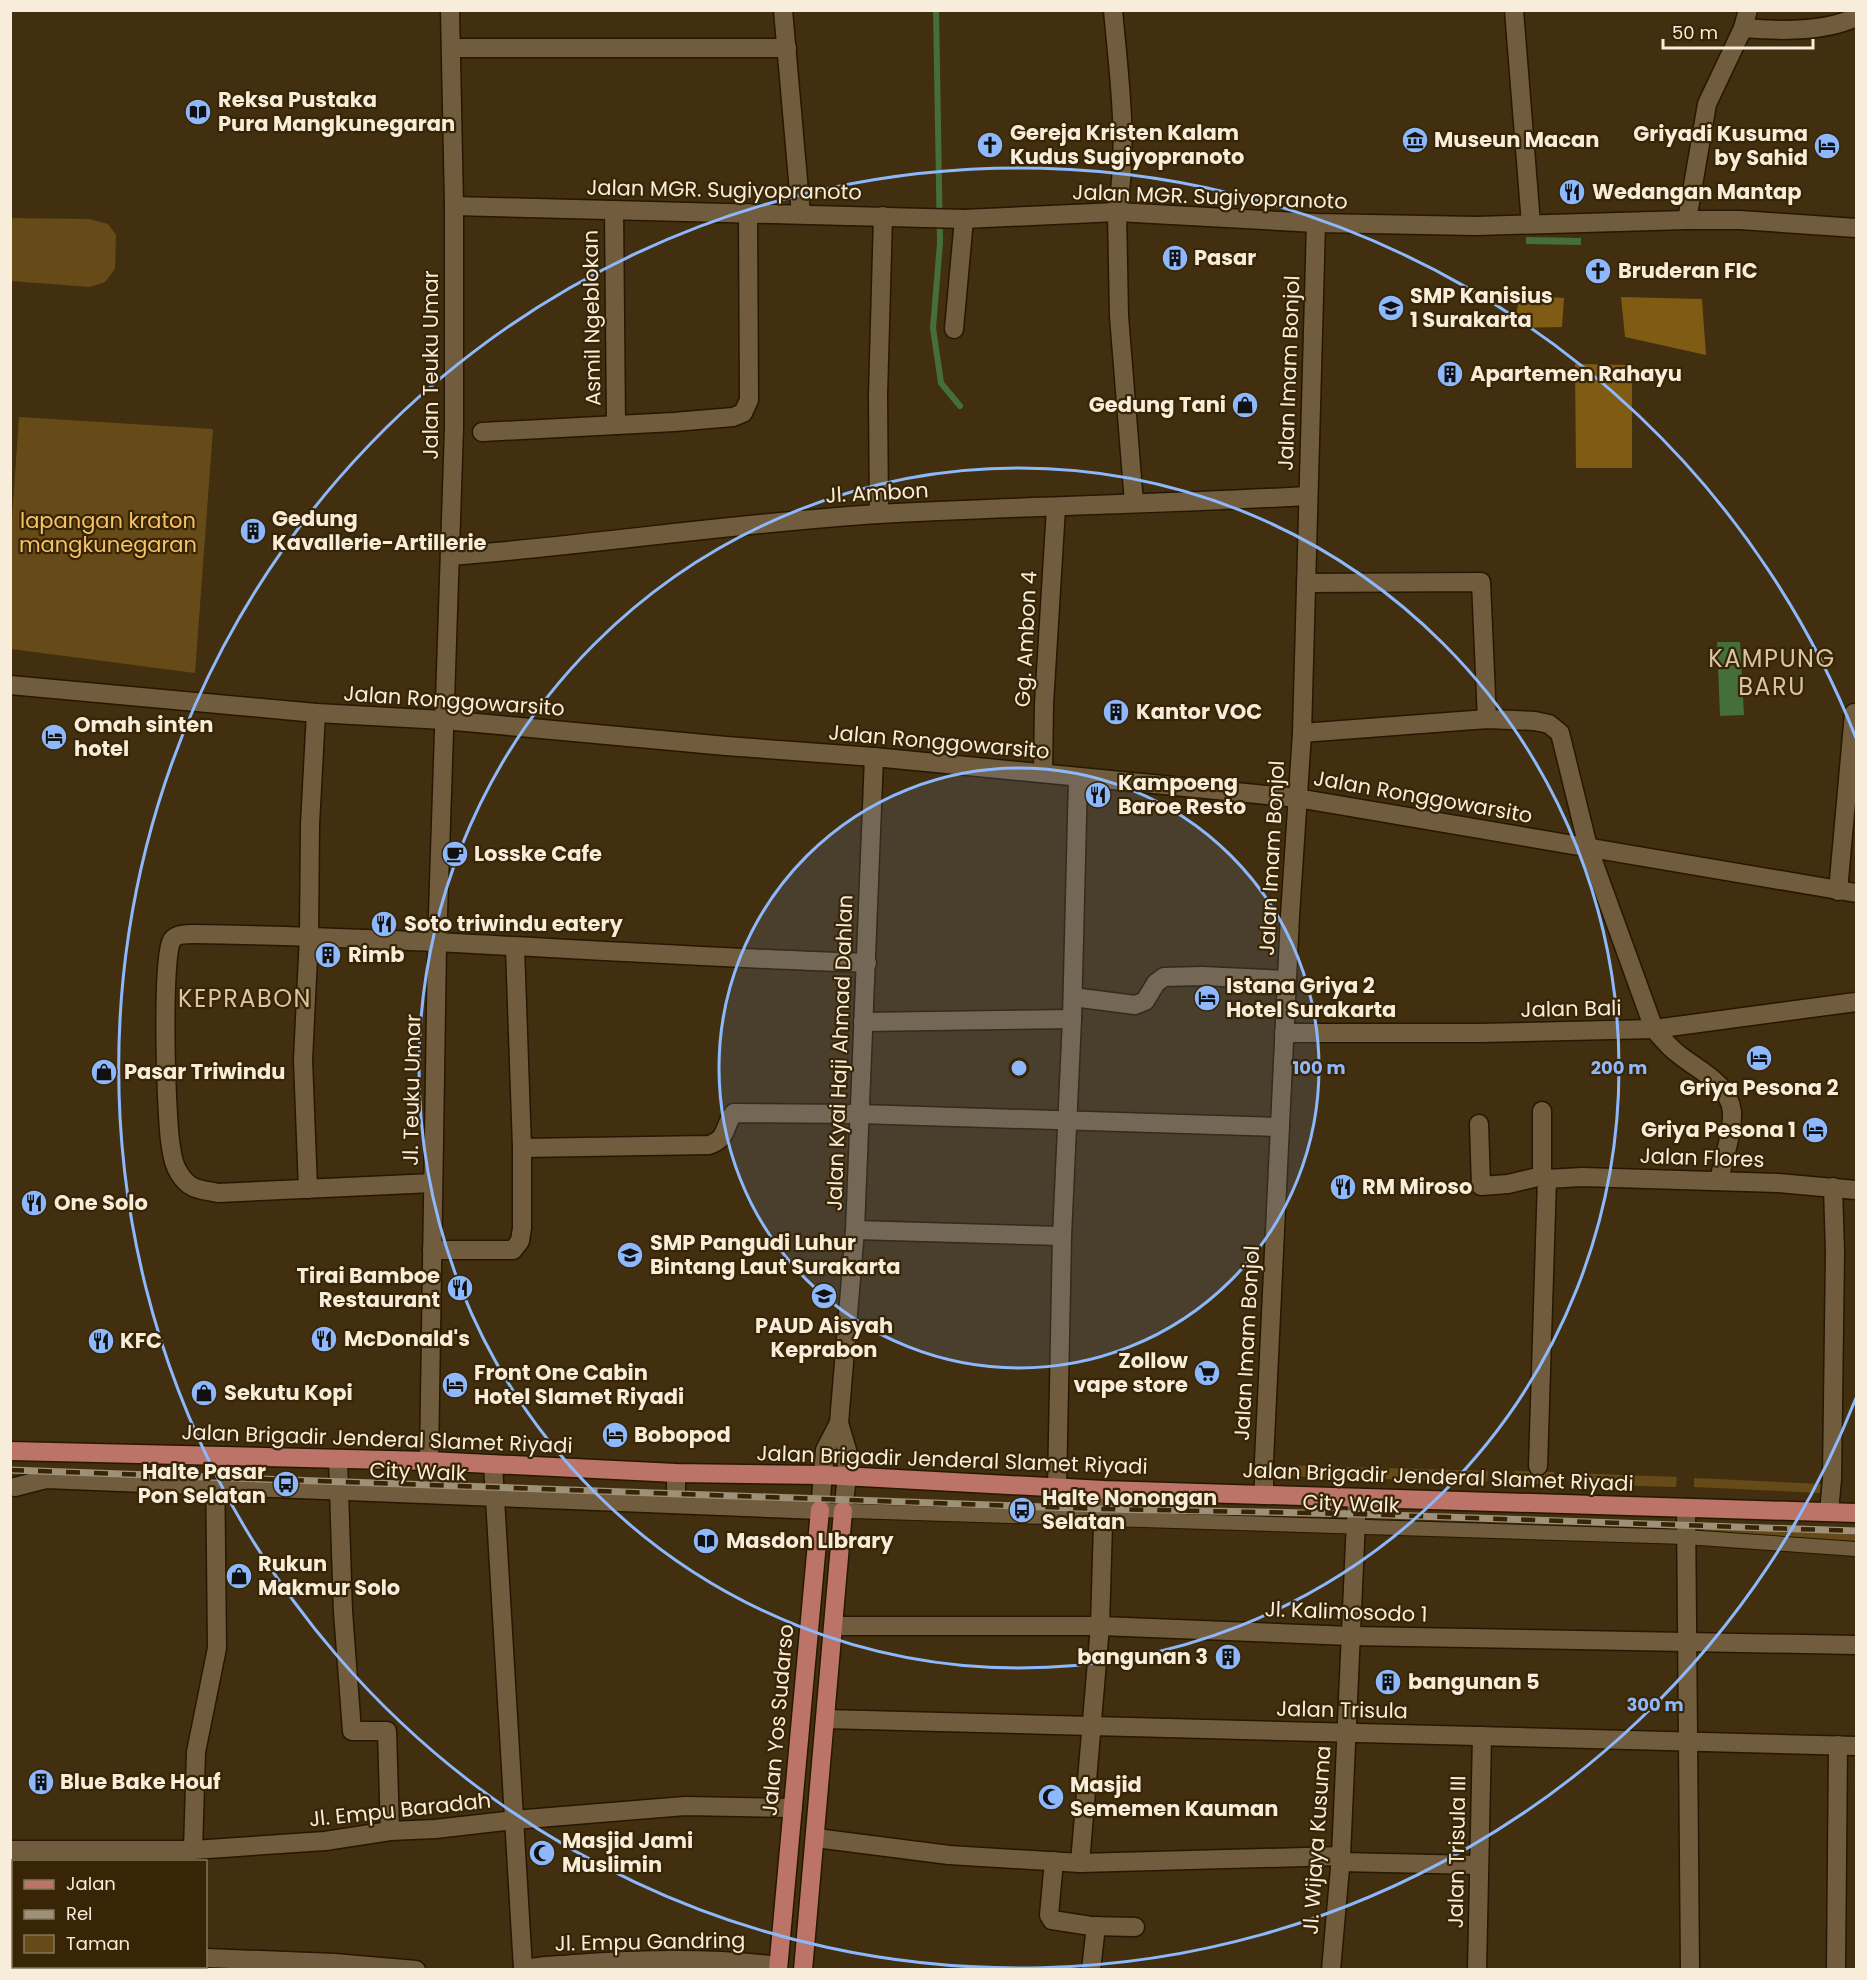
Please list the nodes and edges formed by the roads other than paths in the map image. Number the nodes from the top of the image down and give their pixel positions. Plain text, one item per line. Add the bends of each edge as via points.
1 (450, 10) edge
2 (783, 10) edge
3 (1113, 10) edge
4 (1514, 10) edge
5 (1857, 17) edge
6 (1746, 19) edge
7 (451, 48) junction
8 (787, 48) junction
9 (454, 206) junction
10 (614, 210) junction
11 (1117, 212) junction
12 (748, 213) junction
13 (801, 214) junction
14 (883, 216) junction
15 (964, 219) junction
16 (1687, 220) junction
17 (1316, 224) junction
18 (1531, 224) junction
19 (1857, 228) edge
20 (954, 329) dead end
21 (616, 425) junction
22 (482, 432) dead end
23 (1307, 496) junction
24 (1134, 503) junction
25 (1070, 507) junction
26 (879, 514) junction
27 (450, 556) junction
28 (1306, 584) junction
29 (10, 685) edge
30 (315, 713) junction
31 (1857, 713) edge
32 (1486, 719) junction
33 (444, 720) junction
34 (1302, 733) junction
35 (874, 757) junction
36 (1043, 773) junction
37 (1078, 778) junction
38 (1297, 798) junction
39 (1588, 847) junction
40 (1847, 892) edge
41 (309, 936) junction
42 (437, 944) junction
43 (515, 947) junction
44 (867, 963) junction
45 (1287, 980) junction
46 (1073, 997) junction
47 (1857, 1002) edge
48 (1072, 1018) junction
49 (863, 1022) junction
50 (1654, 1029) junction
51 (1284, 1033) junction
52 (1542, 1112) dead end
53 (859, 1114) junction
54 (1067, 1120) junction
55 (1479, 1124) dead end
56 (1280, 1126) junction
57 (522, 1148) junction
58 (1545, 1178) junction
59 (1719, 1181) junction
60 (433, 1183) junction
61 (1833, 1187) junction
62 (308, 1189) junction
63 (1857, 1190) edge
64 (855, 1230) junction
65 (1062, 1236) junction
66 (432, 1250) junction
67 (839, 1423) junction
68 (10, 1451) edge
69 (215, 1456) junction
70 (338, 1460) junction
71 (429, 1461) junction
72 (493, 1465) junction
73 (1538, 1466) dead end
74 (676, 1473) junction
75 (824, 1476) junction
76 (847, 1478) junction
77 (216, 1486) junction
78 (15, 1487) dead end
79 (1057, 1487) junction
80 (1104, 1490) junction
81 (339, 1491) junction
82 (1264, 1495) junction
83 (496, 1498) junction
84 (1357, 1498) junction
85 (676, 1504) junction
86 (1686, 1508) junction
87 (820, 1510) junction
88 (843, 1511) junction
89 (1829, 1512) junction
90 (1857, 1513) edge
91 (1103, 1519) junction
92 (1356, 1526) junction
93 (1686, 1537) junction
94 (1857, 1549) edge
95 (834, 1626) junction
96 (1100, 1626) junction
97 (1351, 1636) junction
98 (1686, 1642) junction
99 (1857, 1645) edge
100 (825, 1719) junction
101 (1091, 1727) junction
102 (1347, 1733) junction
103 (1482, 1736) junction
104 (1687, 1741) junction
105 (1838, 1745) junction
106 (1857, 1746) edge
107 (793, 1808) junction
108 (514, 1820) junction
109 (390, 1832) junction
110 (816, 1838) junction
111 (10, 1850) edge
112 (193, 1850) junction
113 (1341, 1859) junction
114 (1054, 1862) junction
115 (1080, 1863) junction
116 (1479, 1865) junction
117 (1096, 1926) junction
118 (1136, 1927) dead end
119 (207, 1958) edge
120 (778, 1968) edge
121 (523, 1969) edge
122 (416, 1970) edge
123 (803, 1970) edge
124 (1090, 1970) edge
125 (1331, 1970) edge
126 (1476, 1970) edge
127 (1690, 1970) edge
128 (1836, 1970) edge

1 - 7 street, Jalan Teuku Umar
2 - 8 street
3 - 11 street via 1122,147
4 - 18 street
5 - 6 street via 1819,27 1787,29
6 - 16 street via 1707,104
7 - 8 street
7 - 9 street, Jalan Teuku Umar
8 - 13 street
9 - 10 street, Jalan MGR. Sugiyopranoto
9 - 27 street, Jalan Teuku Umar
10 - 12 street, Jalan MGR. Sugiyopranoto
10 - 21 street, Asmil Ngeblokan
11 - 15 street, Jalan MGR. Sugiyopranoto
11 - 17 street, Jalan MGR. Sugiyopranoto
11 - 24 street via 1119,316
12 - 13 street, Jalan MGR. Sugiyopranoto
12 - 21 street, Asmil Ngeblokan via 746,410 733,417
13 - 14 street, Jalan MGR. Sugiyopranoto
14 - 15 street, Jalan MGR. Sugiyopranoto
14 - 26 street
15 - 20 street
16 - 18 street, Jalan MGR. Sugiyopranoto
16 - 19 street, Jalan MGR. Sugiyopranoto
17 - 18 street, Jalan MGR. Sugiyopranoto
17 - 23 street, Jalan Imam Bonjol
21 - 22 street, Asmil Ngeblokan
23 - 24 street, Jl. Ambon
23 - 28 street, Jalan Imam Bonjol
24 - 25 street, Jl. Ambon
25 - 26 street, Jl. Ambon
25 - 36 street, Gg. Ambon 4 via 1044,704
26 - 27 street, Jl. Ambon
27 - 33 street, Jalan Teuku Umar
28 - 32 street via 1481,582
28 - 34 street, Jalan Imam Bonjol
29 - 30 street, Jalan Ronggowarsito
30 - 33 street, Jalan Ronggowarsito
30 - 41 street
31 - 40 street
32 - 34 street
32 - 39 street via 1535,721 1550,724 1560,733
33 - 35 street, Jalan Ronggowarsito
33 - 42 street, Jl. Teuku Umar
34 - 38 street, Jalan Imam Bonjol
35 - 36 street, Jalan Ronggowarsito
35 - 44 street, Jalan Kyai Haji Ahmad Dahlan
36 - 37 street, Jalan Ronggowarsito
37 - 38 street, Jalan Ronggowarsito
37 - 46 street
38 - 39 street, Jalan Ronggowarsito
38 - 45 street, Jalan Imam Bonjol
39 - 40 street, Jalan Ronggowarsito
39 - 50 street
41 - 42 street
41 - 62 street via 303,1060
41 - 62 street via 175,937 170,948 166,1000 167,1103 178,1172 191,1187 218,1193
42 - 43 street
42 - 60 street, Jl. Teuku Umar
43 - 44 street
43 - 57 street
44 - 49 street, Jalan Kyai Haji Ahmad Dahlan
45 - 46 street via 1164,977 1145,1000 1135,1005
45 - 51 street, Jalan Imam Bonjol
46 - 48 street
47 - 50 street, Jalan Bali
48 - 49 street
48 - 54 street
49 - 53 street, Jalan Kyai Haji Ahmad Dahlan
50 - 51 street, Jalan Bali
50 - 59 street via 1674,1051 1721,1085 1727,1096 1731,1122
51 - 56 street, Jalan Imam Bonjol
52 - 58 street
53 - 54 street
53 - 57 street via 734,1113 719,1142 709,1145
53 - 64 street, Jalan Kyai Haji Ahmad Dahlan
54 - 56 street
54 - 65 street
55 - 58 street, Jalan Flores via 1481,1186
56 - 82 street, Jalan Imam Bonjol
57 - 66 street via 522,1228 520,1241 513,1250
58 - 59 street, Jalan Flores
58 - 73 street
59 - 61 street, Jalan Flores
60 - 62 street
60 - 66 street, Jl. Teuku Umar
61 - 63 street, Jalan Flores
61 - 89 street
64 - 65 street
64 - 67 street, Jalan Kyai Haji Ahmad Dahlan
65 - 79 street
66 - 71 street, Jl. Teuku Umar
67 - 75 street, Jalan Kyai Haji Ahmad Dahlan via 825,1450
67 - 76 street, Jalan Kyai Haji Ahmad Dahlan via 847,1450
68 - 69 main road, Jalan Brigadir Jenderal Slamet Riyadi
69 - 70 main road, Jalan Brigadir Jenderal Slamet Riyadi
69 - 77 street
70 - 71 main road, Jalan Brigadir Jenderal Slamet Riyadi
70 - 81 street
71 - 72 main road, Jalan Brigadir Jenderal Slamet Riyadi
72 - 74 main road, Jalan Brigadir Jenderal Slamet Riyadi
72 - 83 street
74 - 75 main road, Jalan Brigadir Jenderal Slamet Riyadi
74 - 85 street
75 - 76 main road, Jalan Brigadir Jenderal Slamet Riyadi
75 - 87 street, Jalan Yos Sudarso
76 - 79 main road, Jalan Brigadir Jenderal Slamet Riyadi
76 - 88 street
77 - 78 street, City Walk via 46,1479
77 - 81 street, City Walk
77 - 112 street via 217,1648 195,1765
79 - 80 main road, Jalan Brigadir Jenderal Slamet Riyadi
80 - 82 main road, Jalan Brigadir Jenderal Slamet Riyadi
80 - 91 street
81 - 83 street, City Walk
81 - 109 street via 352,1731 387,1731
82 - 84 main road, Jalan Brigadir Jenderal Slamet Riyadi
83 - 85 street, City Walk
83 - 108 street
84 - 86 main road, Jalan Brigadir Jenderal Slamet Riyadi
84 - 92 street, Jl. Wijaya Kusuma
85 - 87 street, City Walk
86 - 89 main road, Jalan Brigadir Jenderal Slamet Riyadi
86 - 93 street
87 - 88 street, City Walk
87 - 107 main road, Jalan Yos Sudarso
88 - 91 street, City Walk
88 - 95 main road
89 - 90 main road, Jalan Brigadir Jenderal Slamet Riyadi
91 - 92 street, City Walk
91 - 96 street
92 - 93 street, City Walk
92 - 97 street, Jl. Wijaya Kusuma
93 - 94 street, City Walk
93 - 98 street
95 - 96 street, Jl. Kalimosodo 1
95 - 100 main road
96 - 97 street, Jl. Kalimosodo 1
96 - 101 street
97 - 98 street, Jl. Kalimosodo 1
97 - 102 street, Jl. Wijaya Kusuma
98 - 99 street, Jl. Kalimosodo 1
98 - 104 street
100 - 101 street, Jalan Trisula
100 - 110 main road
101 - 102 street, Jalan Trisula
101 - 115 street
102 - 103 street, Jalan Trisula
102 - 113 street, Jl. Wijaya Kusuma
103 - 104 street, Jalan Trisula
103 - 116 street, Jalan Trisula III
104 - 105 street, Jalan Trisula
104 - 127 street
105 - 106 street, Jalan Trisula
105 - 128 street
107 - 108 street, Jl. Empu Baradah via 685,1806
107 - 120 main road, Jalan Yos Sudarso
108 - 109 street, Jl. Empu Baradah
108 - 121 street
109 - 112 street, Jl. Empu Baradah via 325,1841
110 - 114 street via 949,1855
110 - 123 main road
111 - 112 street, Jl. Empu Baradah
113 - 115 street
113 - 116 street
113 - 125 street, Jl. Wijaya Kusuma
114 - 115 street
114 - 117 street via 1049,1915 1052,1920
116 - 126 street, Jalan Trisula III
117 - 118 street
117 - 124 street
119 - 122 street
120 - 121 street, Jl. Empu Gandring via 729,1960 672,1960

